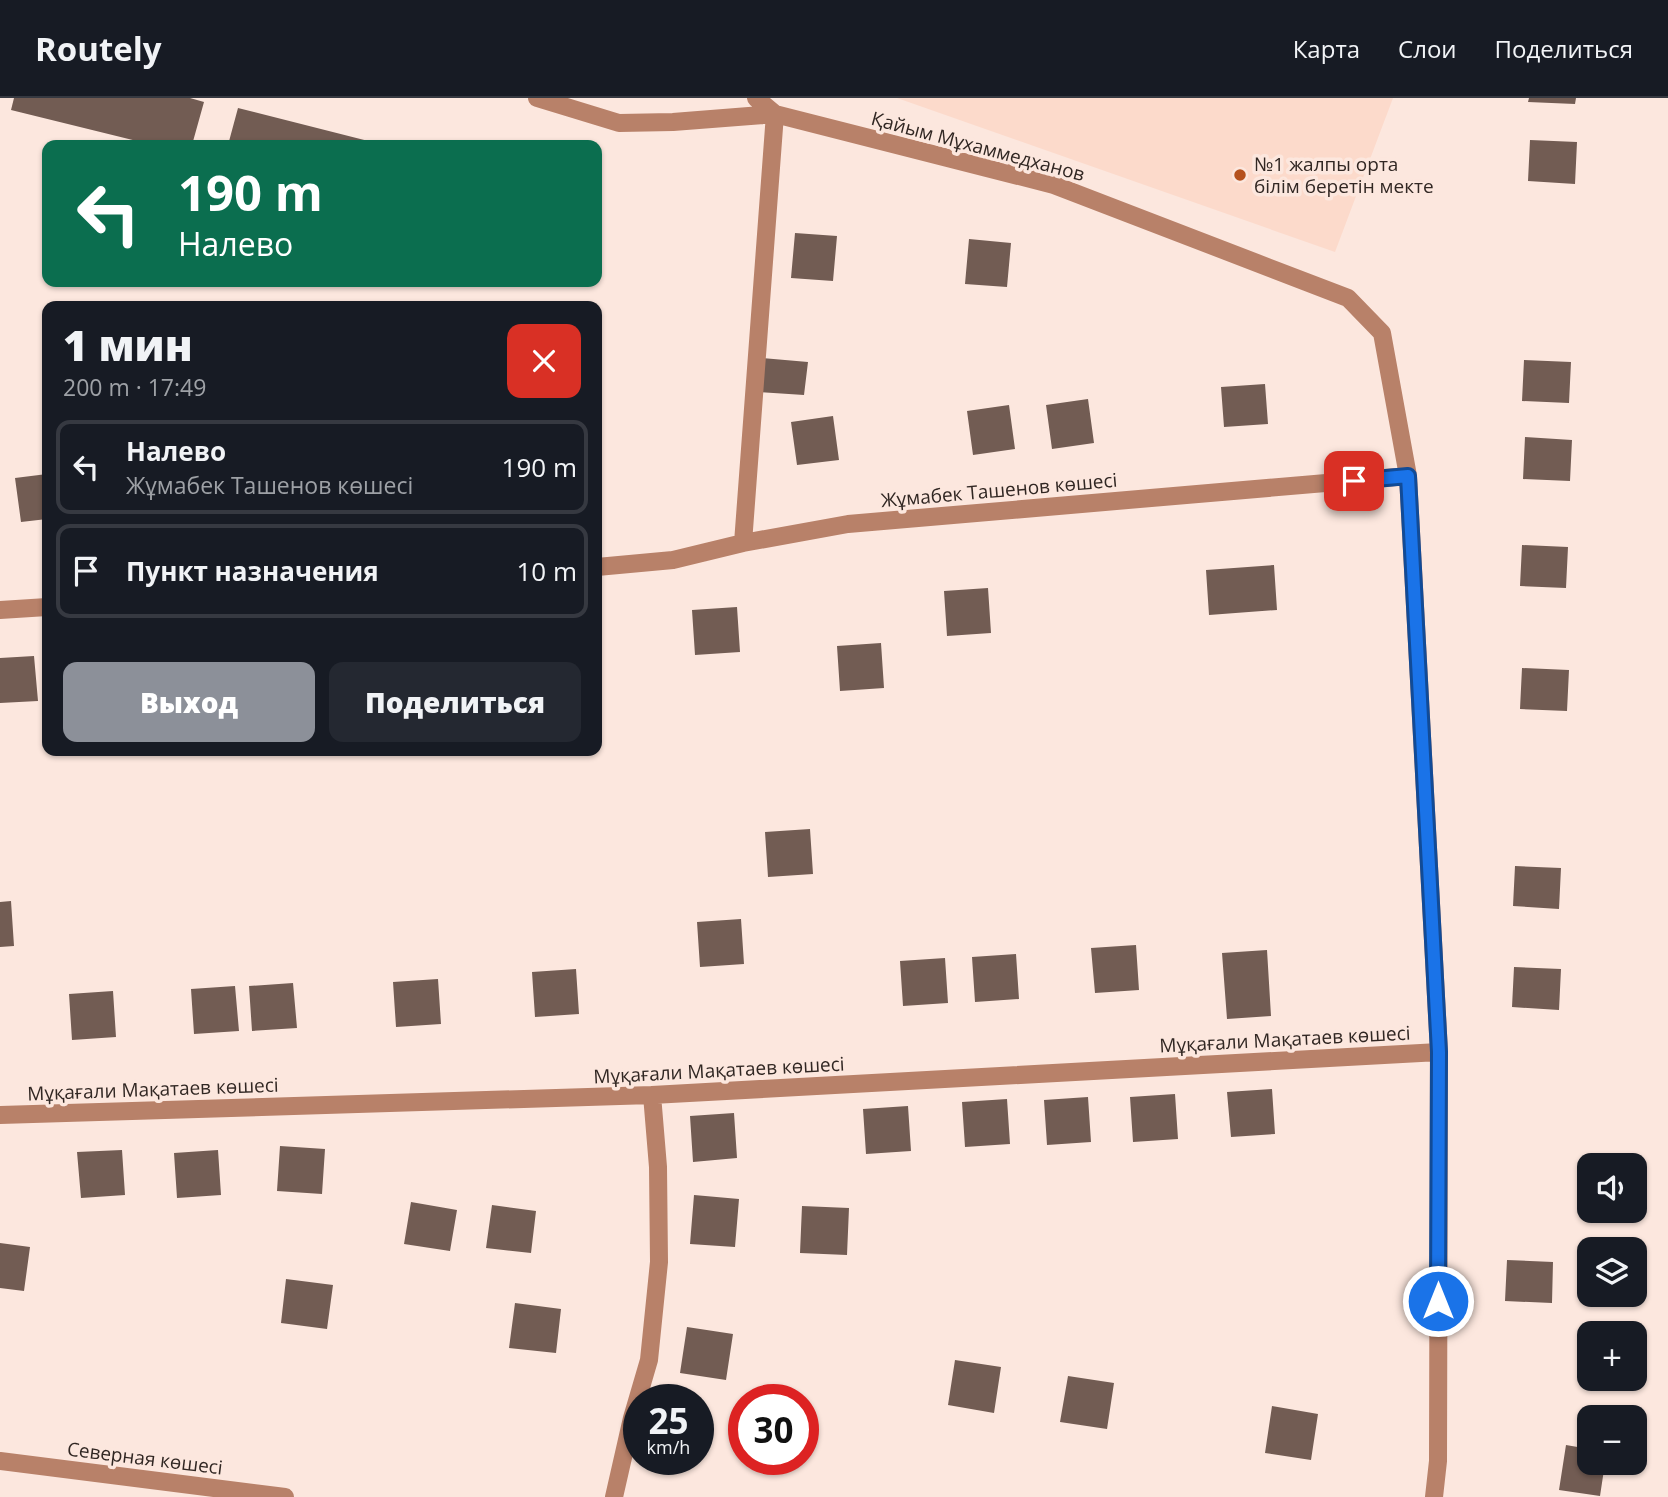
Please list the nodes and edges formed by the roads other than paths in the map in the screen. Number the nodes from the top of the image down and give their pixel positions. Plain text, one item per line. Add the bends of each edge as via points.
1 (537, 98) edge
2 (755, 98) edge
3 (775, 114) junction
4 (1408, 476) junction
5 (743, 543) junction
6 (602, 567) edge
7 (42, 607) edge
8 (0, 611) edge
9 (1439, 1052) junction
10 (652, 1095) junction
11 (0, 1115) edge
12 (0, 1461) edge
13 (285, 1497) edge
14 (614, 1497) edge
15 (1434, 1497) edge

1 - 3 street, Қайым Мұхаммедханов via 619,123
2 - 3 street
3 - 4 street, Қайым Мұхаммедханов via 1054,185 1348,298 1382,333
3 - 5 street
4 - 5 street, Жұмабек Ташенов көшесі via 848,524
4 - 9 street
5 - 6 street, Жұмабек Ташенов көшесі via 673,560
7 - 8 street
9 - 10 street, Мұқағали Мақатаев көшесі
9 - 15 street via 1438,1461
10 - 11 street, Мұқағали Мақатаев көшесі
10 - 14 street via 659,1262 649,1360
12 - 13 street, Северная көшесі

